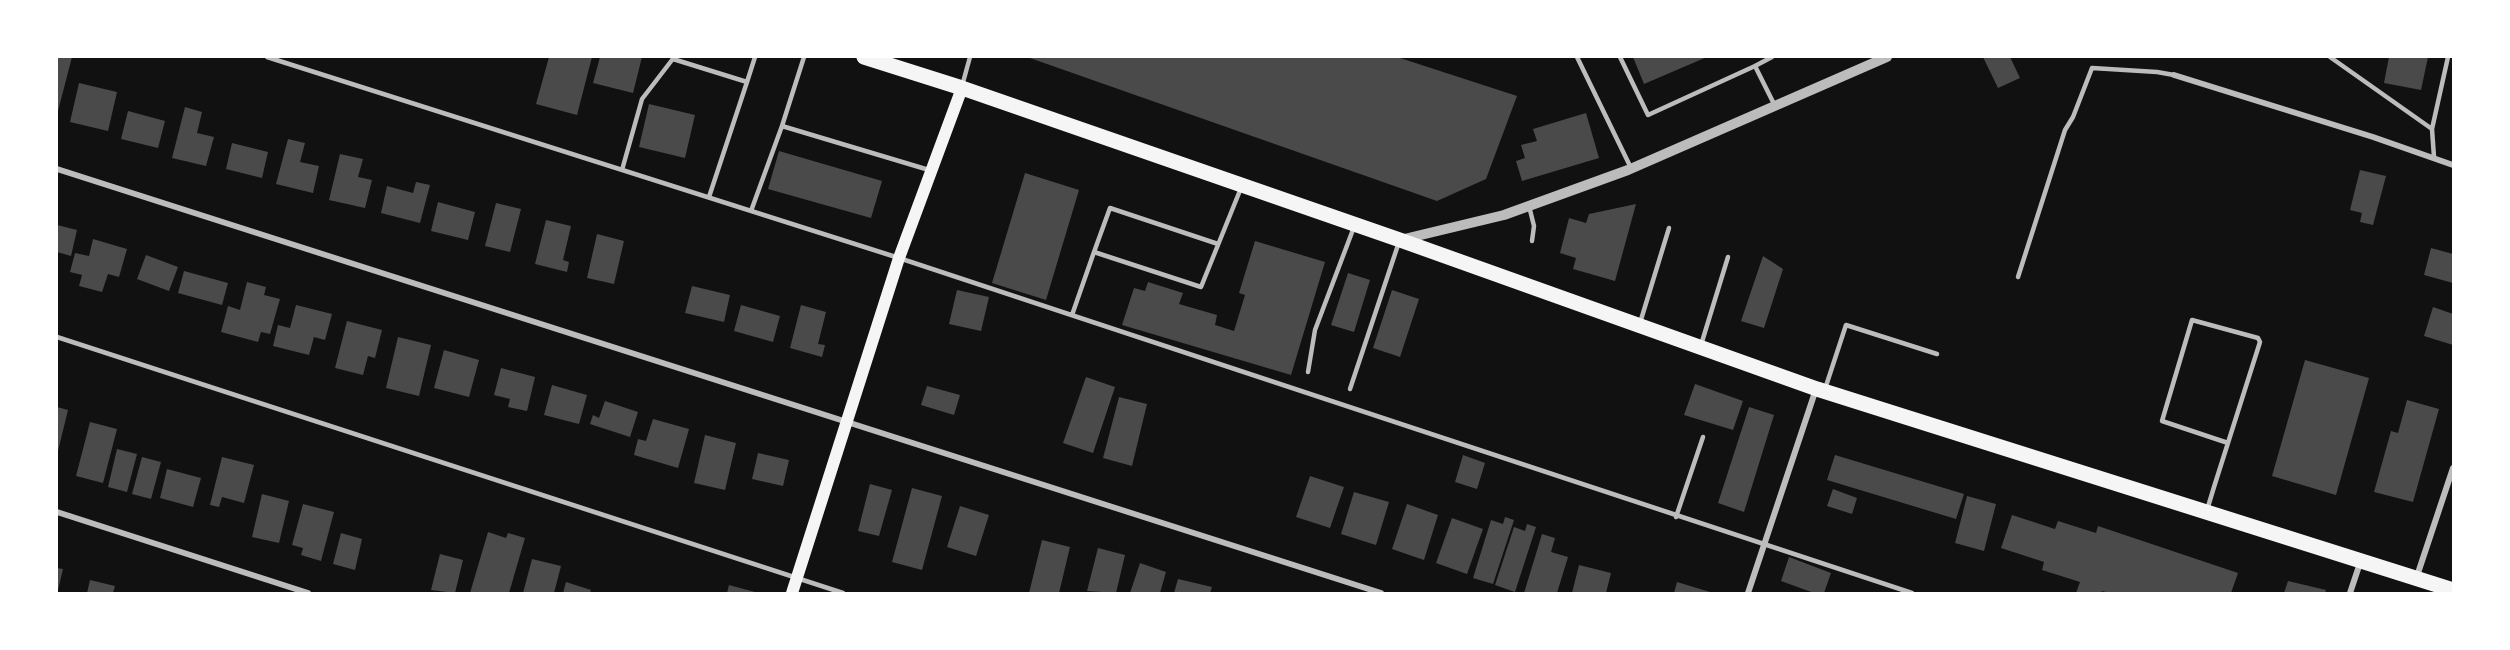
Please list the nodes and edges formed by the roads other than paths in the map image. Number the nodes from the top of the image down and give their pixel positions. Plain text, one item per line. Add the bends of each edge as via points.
1 (267, 57) edge
2 (755, 57) edge
3 (804, 57) edge
4 (864, 57) edge
5 (970, 57) edge
6 (1577, 57) edge
7 (1620, 57) edge
8 (1772, 57) edge
9 (1887, 57) edge
10 (2330, 57) edge
11 (2448, 57) edge
12 (673, 58) edge
13 (1755, 66) junction
14 (2174, 75) joint
15 (747, 82) junction
16 (962, 88) junction
17 (1774, 106) junction
18 (782, 126) junction
19 (2432, 129) junction
20 (2434, 157) junction
21 (2453, 165) edge
22 (1631, 168) junction
23 (57, 169) edge
24 (622, 170) junction
25 (931, 171) junction
26 (1242, 185) junction
27 (709, 198) junction
28 (1529, 206) junction
29 (751, 211) junction
30 (1356, 224) junction
31 (1669, 228) dead end
32 (1401, 240) junction
33 (1532, 241) dead end
34 (1218, 244) junction
35 (1094, 252) junction
36 (1728, 257) dead end
37 (899, 258) junction
38 (2018, 277) dead end
39 (1072, 315) junction
40 (1639, 325) junction
41 (57, 337) edge
42 (1701, 347) junction
43 (1937, 354) dead end
44 (1308, 372) dead end
45 (1350, 389) dead end
46 (1820, 390) junction
47 (848, 422) junction
48 (1703, 437) dead end
49 (2228, 443) junction
50 (2453, 468) edge
51 (57, 512) edge
52 (2206, 513) junction
53 (1676, 517) junction
54 (1764, 545) junction
55 (2360, 562) junction
56 (797, 578) junction
57 (2416, 580) junction
58 (2453, 590) edge
59 (308, 593) edge
60 (792, 593) edge
61 (843, 593) edge
62 (1381, 593) edge
63 (1748, 593) edge
64 (1912, 593) edge
65 (2350, 593) edge

1 - 24 lane
2 - 15 lane
3 - 18 lane
4 - 16 main road
5 - 16 lane
6 - 22 lane
7 - 13 lane via 1648,115
8 - 13 lane
9 - 17 street
10 - 19 lane
11 - 19 lane
12 - 15 lane
12 - 24 lane via 642,99
13 - 17 lane
14 - 20 street
14 - 38 lane via 2092,68 2065,130
15 - 27 lane
16 - 25 main road
16 - 26 main road
17 - 22 street
18 - 25 lane
18 - 29 lane
19 - 20 lane
20 - 21 street
22 - 28 street
23 - 47 street
24 - 27 lane
25 - 37 main road
26 - 30 main road
26 - 34 lane
27 - 29 lane
28 - 32 street
28 - 33 lane via 1534,226
29 - 37 lane
30 - 32 main road
30 - 44 lane via 1315,330
31 - 40 lane
32 - 40 main road
32 - 45 lane
34 - 35 lane via 1201,287
34 - 35 lane via 1110,208
35 - 39 lane
36 - 42 lane
37 - 39 lane
37 - 47 main road
39 - 53 lane
40 - 42 main road
41 - 56 lane
42 - 46 main road
43 - 46 lane via 1846,325
46 - 52 main road
46 - 54 street
47 - 56 main road
47 - 62 street
48 - 53 lane
49 - 49 lane via 2260,339 2192,320 2162,421
49 - 52 lane
50 - 57 street
51 - 59 street
52 - 55 main road
53 - 54 lane
54 - 63 street
54 - 64 lane
55 - 57 main road
55 - 65 street
56 - 60 main road
56 - 61 lane
57 - 58 main road

